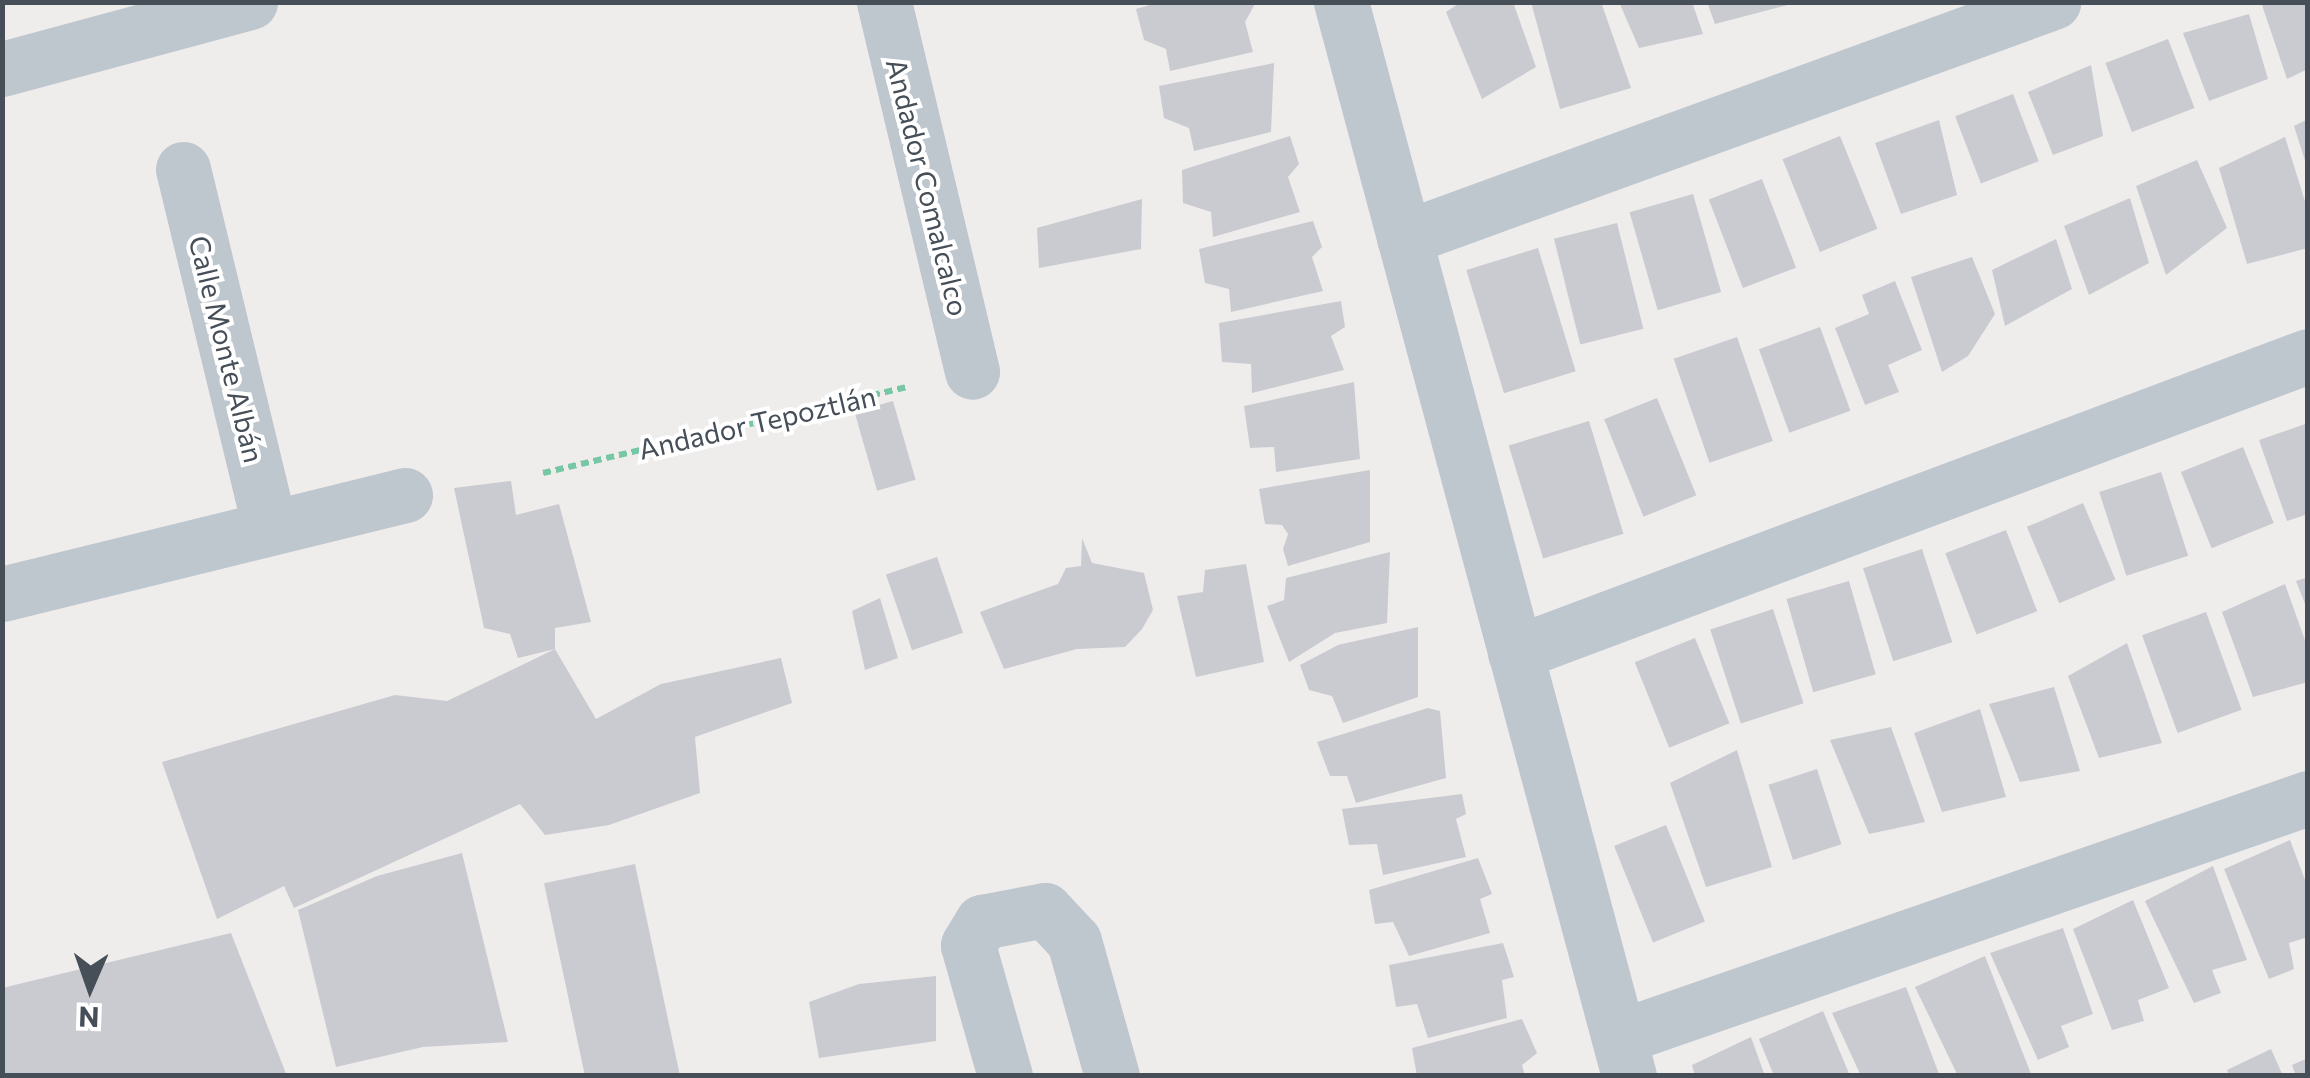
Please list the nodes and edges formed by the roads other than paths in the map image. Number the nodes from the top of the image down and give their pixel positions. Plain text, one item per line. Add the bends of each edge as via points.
1 (250, 2) edge
2 (884, 2) edge
3 (1341, 2) edge
4 (2053, 2) edge
5 (160, 15) edge
6 (2, 69) edge
7 (183, 170) dead end
8 (1404, 238) junction
9 (2308, 356) edge
10 (972, 372) road end
11 (405, 495) dead end
12 (270, 528) junction
13 (2, 594) edge
14 (1515, 652) junction
15 (2308, 798) edge
16 (1624, 1056) edge
17 (1005, 1076) edge
18 (1112, 1076) edge

1 - 5 street
2 - 10 street, Andador Comalcalco
3 - 8 street
4 - 8 street
5 - 6 street
7 - 12 street, Calle Monte Albán
8 - 14 street
9 - 14 street
11 - 12 street
12 - 13 street
14 - 16 street
15 - 16 street
17 - 18 street via 968,945 982,922 1046,910 1074,941

